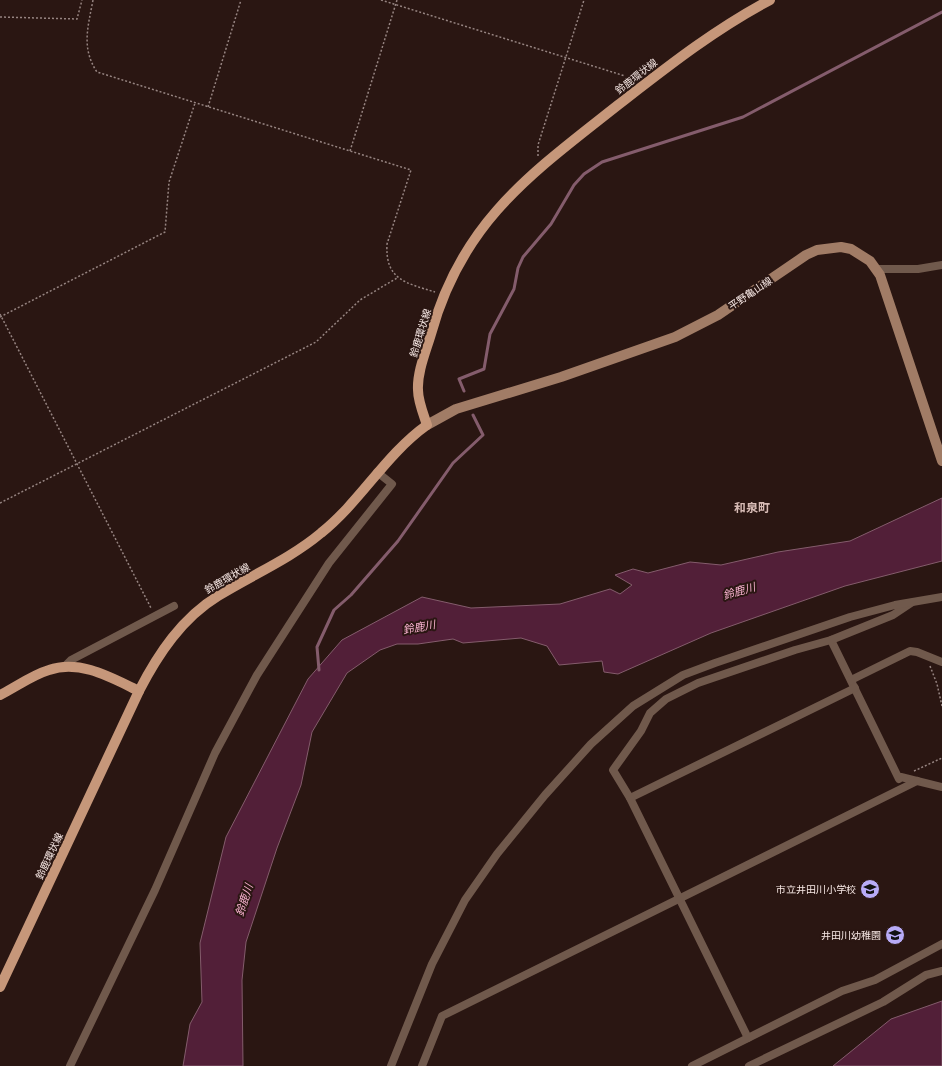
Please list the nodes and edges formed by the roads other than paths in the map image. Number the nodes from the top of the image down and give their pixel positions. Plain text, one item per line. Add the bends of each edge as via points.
1 (770, 0) edge
2 (942, 265) edge
3 (878, 272) junction
4 (426, 425) junction
5 (942, 461) edge
6 (377, 472) junction
7 (942, 597) edge
8 (911, 603) junction
9 (174, 606) dead end
10 (831, 640) junction
11 (942, 662) edge
12 (64, 667) junction
13 (853, 684) junction
14 (139, 690) junction
15 (0, 695) edge
16 (917, 781) junction
17 (942, 788) edge
18 (630, 798) junction
19 (679, 898) junction
20 (942, 944) edge
21 (942, 970) edge
22 (0, 987) edge
23 (748, 1038) junction
24 (70, 1066) edge
25 (391, 1066) edge
26 (422, 1066) edge
27 (692, 1066) edge
28 (749, 1066) edge

1 - 4 main road, 鈴鹿環状線 via 728,23 698,44 544,164 492,215 471,244 444,295 433,326 418,383 418,397
2 - 3 street
3 - 4 main road, 平野亀山線 via 861,254 851,249 835,247 818,250 806,255 718,314 675,337 561,377 456,409
3 - 5 main road, 平野亀山線
4 - 6 main road, 鈴鹿環状線 via 403,443
6 - 14 main road, 鈴鹿環状線 via 323,532 294,553 217,597 191,617 164,648
6 - 24 street via 392,484 329,563 257,676 214,753 156,890
7 - 8 street
8 - 10 street via 893,615
8 - 25 street via 850,617 682,675 627,711 591,744 544,795 497,854 465,900 432,964
9 - 12 street via 71,660
10 - 13 street
10 - 18 street via 698,683 666,699 650,713 641,731 613,770
11 - 13 street via 917,652 910,652
12 - 14 main road via 98,672
12 - 15 main road via 49,670
13 - 16 street via 899,779 902,777
13 - 18 street
14 - 22 main road, 鈴鹿環状線
16 - 17 street
16 - 19 street
18 - 19 street
19 - 23 street
19 - 26 street via 442,1016
20 - 23 street via 875,980 842,992
21 - 28 street via 926,975 883,1002
23 - 27 street

